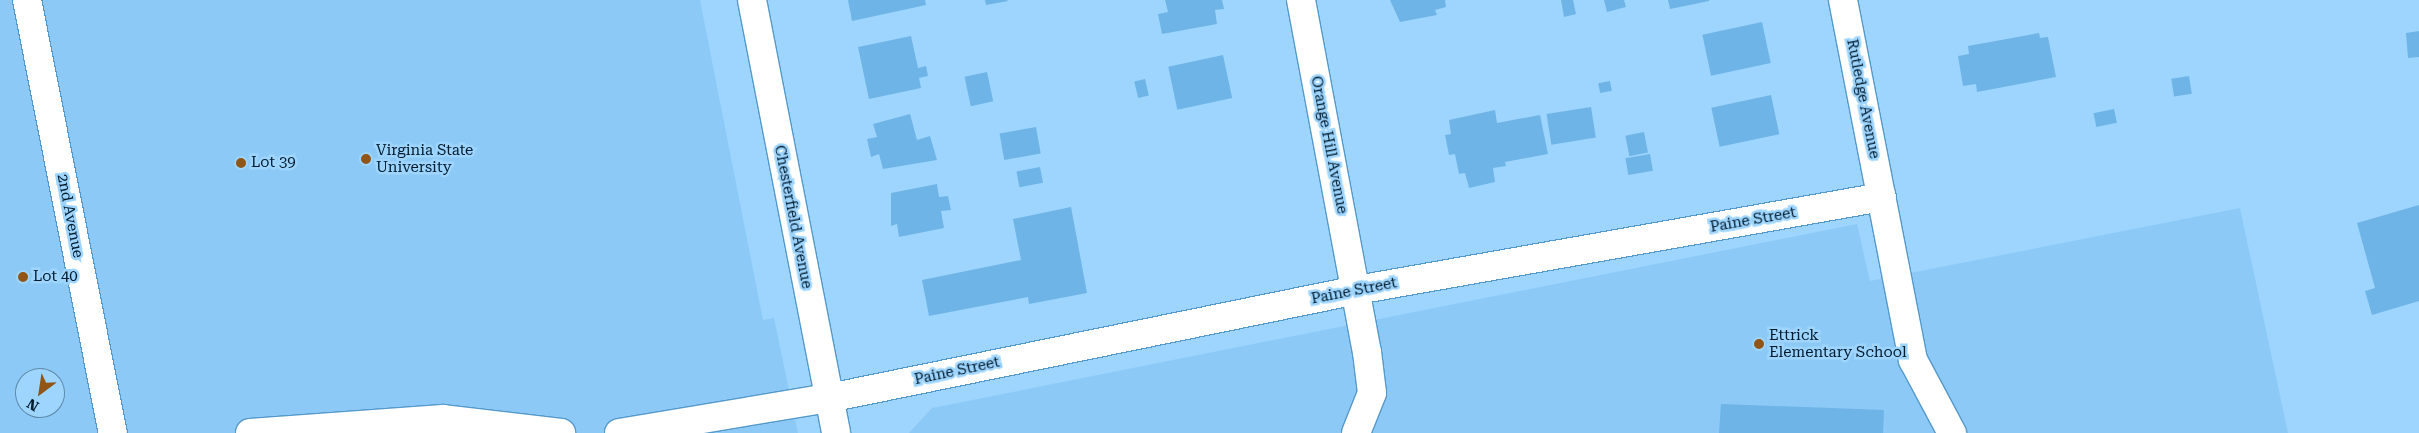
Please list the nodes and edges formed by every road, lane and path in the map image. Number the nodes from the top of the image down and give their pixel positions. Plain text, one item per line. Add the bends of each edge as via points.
1 (27, 0) edge
2 (752, 0) edge
3 (1301, 0) edge
4 (1844, 0) edge
5 (1882, 197) junction
6 (1357, 290) junction
7 (829, 398) junction
8 (1349, 432) edge
9 (113, 433) edge
10 (250, 433) edge
11 (561, 433) edge
12 (619, 433) edge
13 (836, 433) edge
14 (1952, 433) edge

1 - 9 street, 2nd Avenue
2 - 7 street, Chesterfield Avenue
3 - 6 street, Orange Hill Avenue
4 - 5 street, Rutledge Avenue
5 - 6 street, Paine Street
5 - 14 street, Rutledge Avenue via 1912,360
6 - 7 street, Paine Street
6 - 8 street, Orange Hill Avenue via 1372,393
7 - 12 street, Paine Street
7 - 13 street, Chesterfield Avenue
10 - 11 street via 442,419

